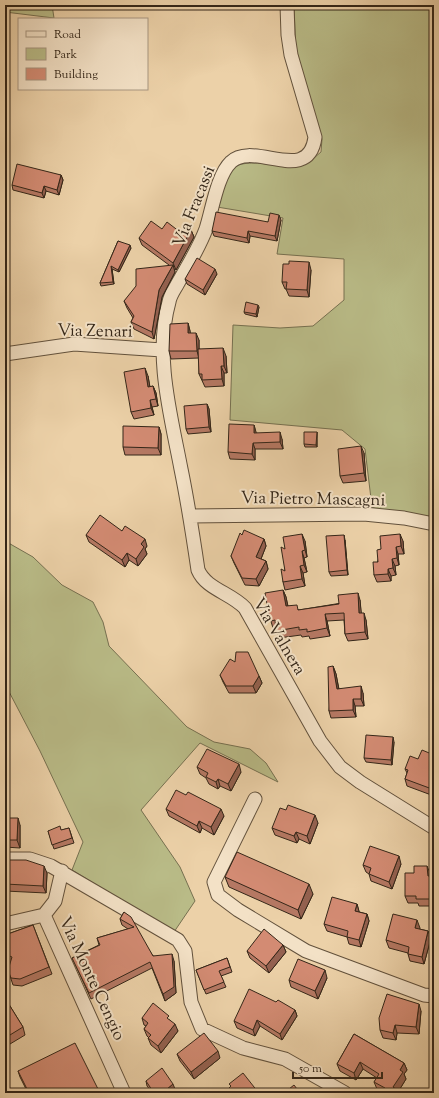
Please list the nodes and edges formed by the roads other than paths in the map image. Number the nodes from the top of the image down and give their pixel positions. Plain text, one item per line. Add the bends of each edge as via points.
1 (287, 5) edge
2 (162, 350) junction
3 (5, 354) edge
4 (190, 516) junction
5 (434, 524) edge
6 (255, 799) dead end
7 (434, 828) edge
8 (5, 859) edge
9 (62, 871) junction
10 (44, 915) junction
11 (5, 924) edge
12 (434, 996) edge
13 (124, 1093) edge
14 (345, 1093) edge

1 - 2 street, Via Fracassi via 291,55 315,137 314,146 299,160 248,156 231,162 223,174 200,243 169,300
2 - 3 street, Via Zenari via 74,344
2 - 4 street, Via Valnera
4 - 5 street, Via Pietro Mascagni via 364,514
4 - 7 street, Via Valnera via 201,577 245,608 320,741 340,767
6 - 12 street via 214,882 218,895 306,951 424,995
8 - 9 street via 30,859
9 - 10 street via 55,900
9 - 14 street via 178,940 185,951 191,1002 202,1029 243,1048 285,1059
10 - 11 street, Via Monte Cengio
10 - 13 street, Via Monte Cengio

